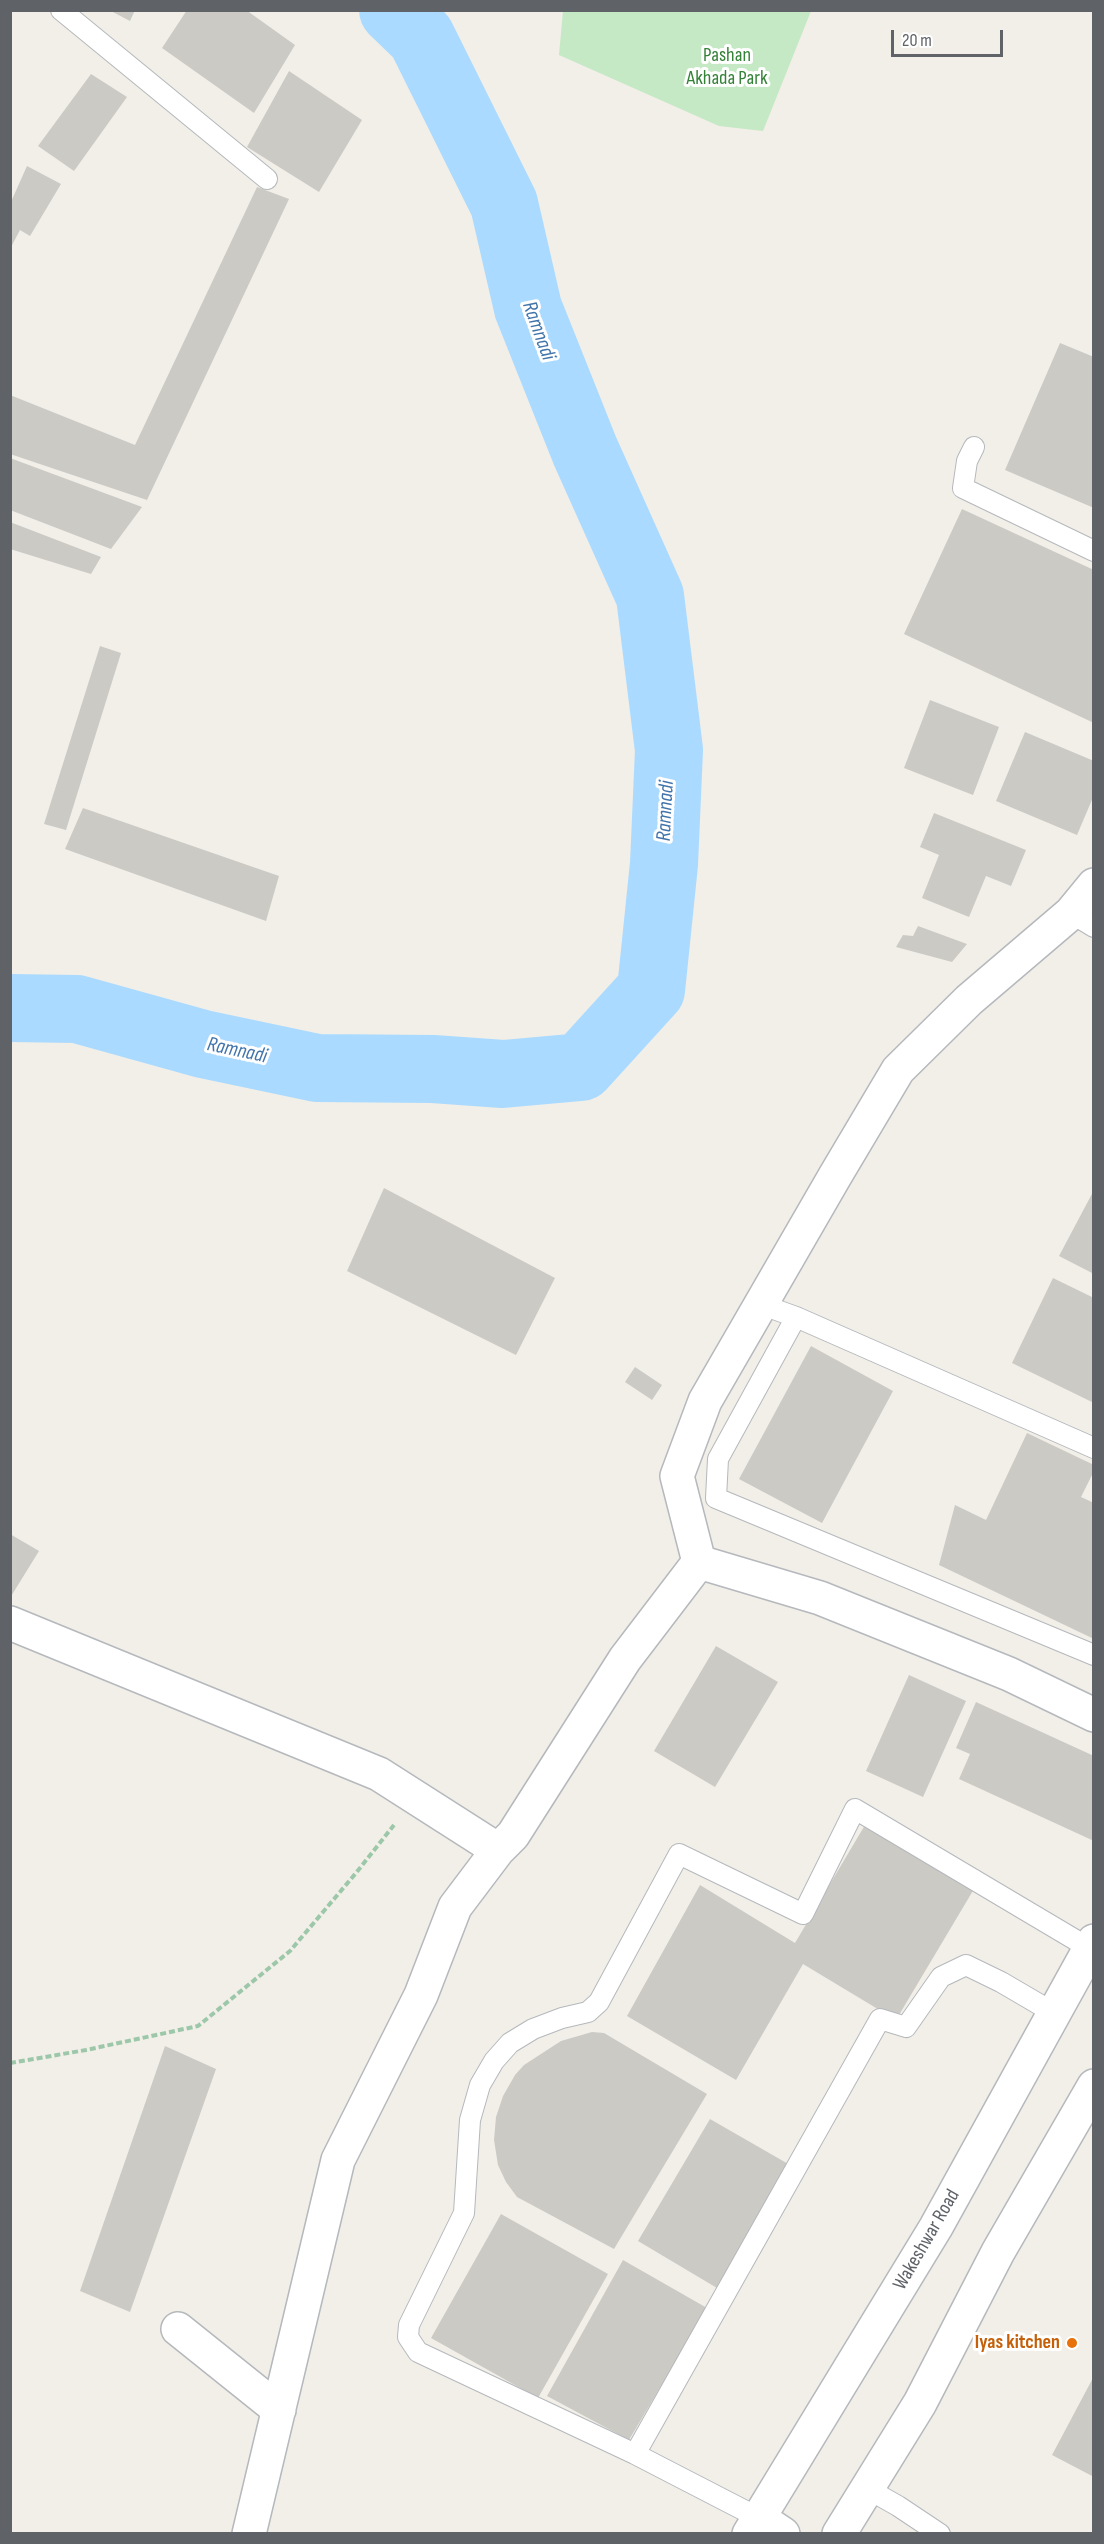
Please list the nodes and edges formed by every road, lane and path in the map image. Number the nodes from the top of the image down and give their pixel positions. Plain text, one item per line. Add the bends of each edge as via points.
1 (61, 10) edge
2 (267, 179) dead end
3 (974, 447) dead end
4 (1094, 551) edge
5 (1094, 885) edge
6 (1082, 920) edge
7 (760, 1304) junction
8 (796, 1317) junction
9 (1094, 1448) edge
10 (699, 1562) junction
11 (10, 1623) edge
12 (1094, 1655) edge
13 (1094, 1715) edge
14 (415, 1797) junction
15 (498, 1850) junction
16 (1091, 1944) edge
17 (1054, 2013) junction
18 (10, 2063) edge
19 (1094, 2086) edge
20 (178, 2329) dead end
21 (279, 2410) junction
22 (635, 2454) junction
23 (868, 2489) junction
24 (763, 2528) edge
25 (249, 2534) edge
26 (839, 2534) edge
27 (940, 2534) edge

1 - 2 lane
3 - 4 lane via 967,461 963,488
5 - 6 street
6 - 7 street via 969,1000 898,1070
7 - 8 lane
7 - 10 street via 705,1401 677,1476
8 - 9 lane
8 - 12 lane via 718,1459 716,1498
10 - 13 street via 820,1598 1010,1674
10 - 15 street via 625,1659 513,1835
11 - 14 street via 379,1773
14 - 15 street
14 - 18 path via 290,1951 198,2026
15 - 21 street via 455,1907 421,1995 338,2160
16 - 17 street, Wakeshwar Road
16 - 22 lane via 855,1809 803,1914 679,1854 599,2002 588,2012 533,2029 510,2043 480,2085 470,2120 464,2213 409,2325 408,2337 418,2352
17 - 22 lane via 966,1965 940,1977 906,2027 880,2019
17 - 24 street, Wakeshwar Road
19 - 23 street via 998,2252 920,2403
20 - 21 street
21 - 25 street
22 - 24 lane
23 - 26 street
23 - 27 lane

